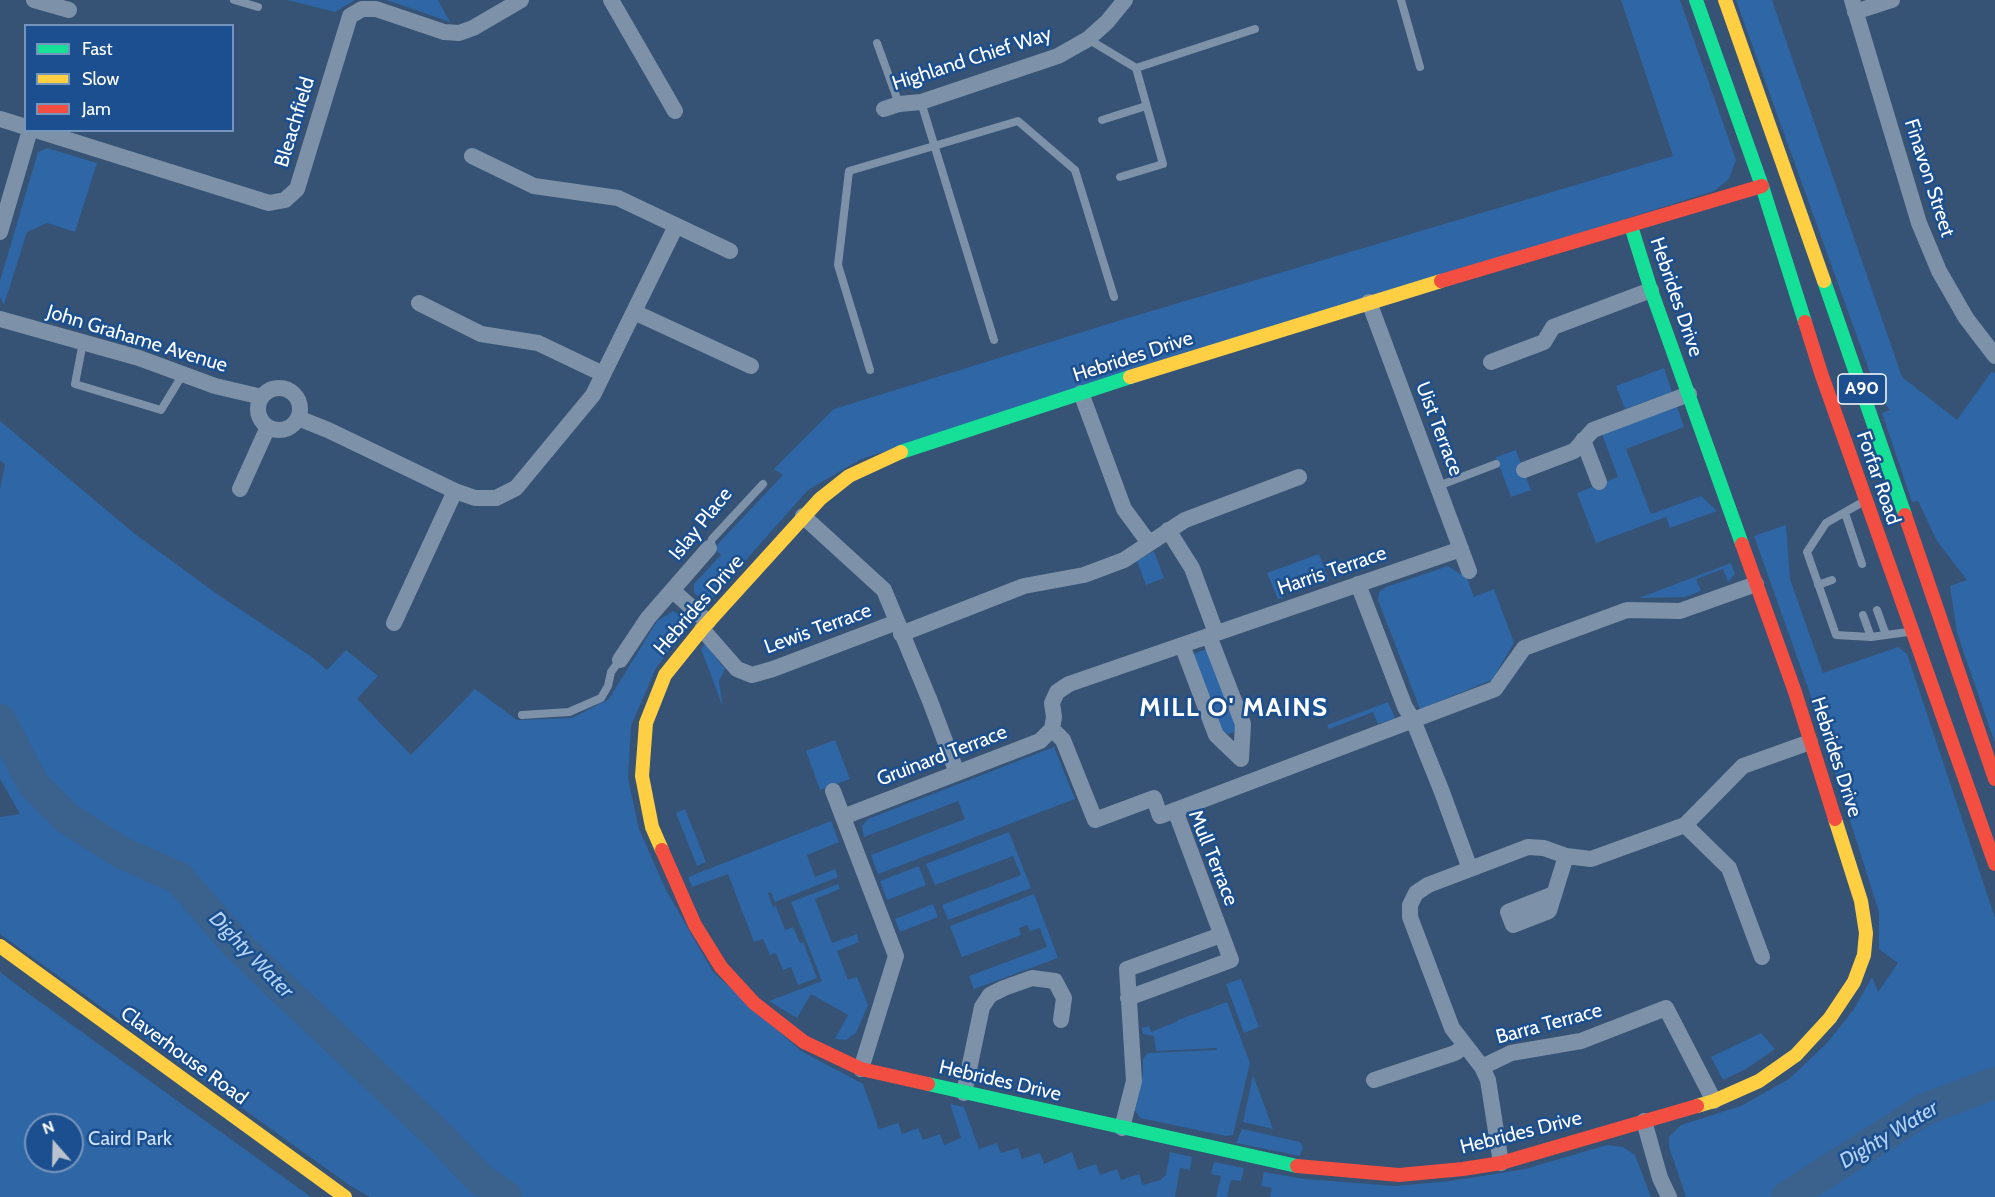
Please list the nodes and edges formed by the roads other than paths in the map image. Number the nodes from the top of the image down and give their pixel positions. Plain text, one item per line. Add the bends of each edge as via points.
1 (38, 0) edge
2 (234, 0) edge
3 (521, 0) edge
4 (612, 0) edge
5 (1125, 0) edge
6 (1401, 0) edge
7 (1696, 0) edge
8 (1725, 0) edge
9 (1892, 0) edge
10 (1853, 6) edge
11 (258, 7) dead end
12 (69, 12) edge
13 (1255, 29) dead end
14 (1088, 39) junction
15 (877, 43) dead end
16 (1420, 67) dead end
17 (1136, 68) junction
18 (921, 102) junction
19 (1146, 106) junction
20 (892, 107) joint
21 (675, 111) dead end
22 (0, 118) edge
23 (1102, 120) dead end
24 (24, 126) edge
25 (29, 132) edge
26 (42, 132) edge
27 (934, 146) junction
28 (472, 156) dead end
29 (1120, 177) dead end
30 (1762, 186) junction
31 (676, 226) junction
32 (1631, 226) junction
33 (0, 232) edge
34 (730, 251) dead end
35 (1651, 290) junction
36 (1114, 297) dead end
37 (1369, 302) junction
38 (419, 303) dead end
39 (634, 312) junction
40 (0, 319) edge
41 (994, 340) dead end
42 (82, 342) junction
43 (1995, 356) edge
44 (1491, 362) dead end
45 (751, 366) dead end
46 (870, 370) dead end
47 (183, 374) junction
48 (603, 374) junction
49 (1081, 393) junction
50 (1689, 394) junction
51 (262, 397) junction
52 (298, 418) junction
53 (268, 427) junction
54 (1584, 440) junction
55 (1496, 464) dead end
56 (1524, 470) dead end
57 (1299, 477) dead end
58 (1599, 482) dead end
59 (763, 484) dead end
60 (1438, 486) junction
61 (240, 489) dead end
62 (455, 492) junction
63 (1866, 501) junction
64 (1845, 513) junction
65 (803, 516) junction
66 (1168, 530) junction
67 (1149, 543) junction
68 (709, 548) joint
69 (1461, 549) junction
70 (1862, 564) dead end
71 (1469, 571) dead end
72 (1832, 580) dead end
73 (1359, 584) junction
74 (1756, 584) junction
75 (1818, 585) junction
76 (673, 591) junction
77 (1877, 610) dead end
78 (1863, 615) dead end
79 (394, 623) dead end
80 (705, 625) junction
81 (899, 628) junction
82 (1911, 631) junction
83 (1213, 634) junction
84 (1886, 635) junction
85 (1871, 637) junction
86 (1182, 645) junction
87 (620, 660) joint
88 (522, 714) dead end
89 (1413, 720) junction
90 (1052, 729) junction
91 (1810, 742) junction
92 (1241, 759) junction
93 (957, 773) junction
94 (1995, 779) edge
95 (1250, 782) junction
96 (833, 791) dead end
97 (1175, 810) junction
98 (843, 817) junction
99 (1685, 825) junction
100 (1566, 856) junction
101 (1995, 864) edge
102 (1470, 869) junction
103 (1554, 894) dead end
104 (1221, 935) junction
105 (0, 946) edge
106 (1762, 957) dead end
107 (1128, 998) junction
108 (1061, 1020) dead end
109 (1465, 1046) junction
110 (1482, 1067) junction
111 (861, 1069) junction
112 (1374, 1080) dead end
113 (964, 1094) junction
114 (1714, 1101) junction
115 (1644, 1121) junction
116 (1122, 1128) junction
117 (1501, 1162) junction
118 (345, 1197) edge
119 (1669, 1197) edge

1 - 12 street
2 - 11 lane
3 - 26 street, Bleachfield via 459,33 444,32 376,9 362,9 350,16 297,189 285,200 268,203
4 - 21 street
5 - 14 street, Highland Chief Way
6 - 16 lane
7 - 30 main road, Forfar Road / A90
8 - 94 main road, Forfar Road / A90
9 - 10 street
10 - 43 street, Finavon Street via 1919,223 1966,318
13 - 17 lane
14 - 17 lane
14 - 18 street, Highland Chief Way via 1058,56
15 - 20 lane
17 - 19 lane
18 - 20 street, Highland Chief Way
18 - 27 lane
19 - 23 lane
19 - 29 lane via 1163,164
22 - 24 street
25 - 33 street
27 - 36 lane via 1018,121 1075,170
27 - 41 lane
27 - 46 lane via 849,171 838,265
28 - 31 street via 534,186 618,198
30 - 32 main road, Hebrides Drive
30 - 63 main road, Forfar Road / A90
31 - 34 street
31 - 39 street
32 - 35 main road, Hebrides Drive
32 - 37 main road, Hebrides Drive
35 - 44 street via 1553,327 1544,342
35 - 50 main road, Hebrides Drive
37 - 49 main road, Hebrides Drive
37 - 60 street, Uist Terrace
38 - 48 street via 481,334 538,343
39 - 45 street
39 - 48 street
40 - 42 street, John Grahame Avenue
42 - 47 street, John Grahame Avenue
42 - 47 lane via 75,384 161,410
47 - 51 street, John Grahame Avenue
48 - 62 street via 593,395 516,488 496,498 475,498
49 - 65 main road, Hebrides Drive via 897,453 849,476
49 - 67 street via 1124,509
50 - 54 street via 1593,430
50 - 74 main road, Hebrides Drive
51 - 52 street, John Grahame Avenue via 273,389 286,389 297,398
51 - 53 street via 259,417
52 - 53 street via 281,429
52 - 62 street
53 - 61 street
54 - 56 street via 1574,451
54 - 58 street
55 - 60 lane
57 - 66 street
59 - 68 lane, Islay Place via 712,539
60 - 69 street, Uist Terrace
62 - 79 street
63 - 64 lane
63 - 82 main road, Forfar Road / A90
64 - 70 lane
64 - 75 lane via 1826,524 1807,552
65 - 80 main road, Hebrides Drive
65 - 81 street, Lewis Terrace via 884,590
66 - 67 street
66 - 83 street via 1192,568
67 - 81 street via 1124,560 1094,571 1024,586
68 - 76 street, Islay Place
69 - 71 street, Uist Terrace
69 - 73 street, Harris Terrace
72 - 75 lane
73 - 83 street, Harris Terrace
73 - 89 street
74 - 89 street via 1680,611 1627,610 1524,648 1495,689
74 - 91 main road, Hebrides Drive
75 - 85 lane via 1836,635
76 - 80 street, Islay Place
76 - 87 street, Islay Place via 648,618
77 - 84 lane
78 - 85 lane
80 - 81 street, Lewis Terrace via 737,669 752,675
80 - 111 main road, Hebrides Drive via 665,675 646,723 642,776 652,827 695,925 721,966 754,1003 804,1042
81 - 93 street, Lewis Terrace
82 - 84 lane
82 - 101 main road, Forfar Road / A90
83 - 86 street, Harris Terrace
83 - 92 street via 1243,724
84 - 85 lane
86 - 90 street, Harris Terrace via 1069,684 1057,692 1052,703
86 - 92 street via 1216,735
87 - 88 lane, Islay Place via 601,698 569,712
89 - 95 street
89 - 102 street
90 - 93 street, Gruinard Terrace via 1040,741
90 - 97 street, Mull Terrace via 1063,740 1095,820 1154,798 1160,816
91 - 99 street via 1743,766
91 - 114 main road, Hebrides Drive via 1861,901 1866,933 1864,954 1854,982 1830,1018 1796,1055 1759,1081
92 - 95 street
93 - 98 street, Gruinard Terrace
95 - 97 street
96 - 98 street
97 - 104 street, Mull Terrace
98 - 111 street via 896,956
99 - 100 street via 1604,855 1583,859
99 - 106 street via 1729,868
100 - 102 street via 1528,847
100 - 103 street
102 - 109 street, Barra Terrace via 1428,885 1416,893 1410,905 1410,917 1452,1028
104 - 107 street, Mull Terrace via 1127,969
104 - 107 street, Mull Terrace via 1231,960
105 - 118 main road, Claverhouse Road
107 - 116 street, Mull Terrace via 1134,1081
108 - 113 street via 1064,998 1055,981 1032,978 990,995 982,1007
109 - 110 street, Barra Terrace
109 - 112 street via 1455,1053
110 - 114 street, Barra Terrace via 1511,1053 1581,1041 1666,1008
110 - 117 street, Barra Terrace via 1488,1080
111 - 113 main road, Hebrides Drive
113 - 116 main road, Hebrides Drive
114 - 115 main road, Hebrides Drive
115 - 117 main road, Hebrides Drive
115 - 119 street
116 - 117 main road, Hebrides Drive via 1307,1168 1399,1175

